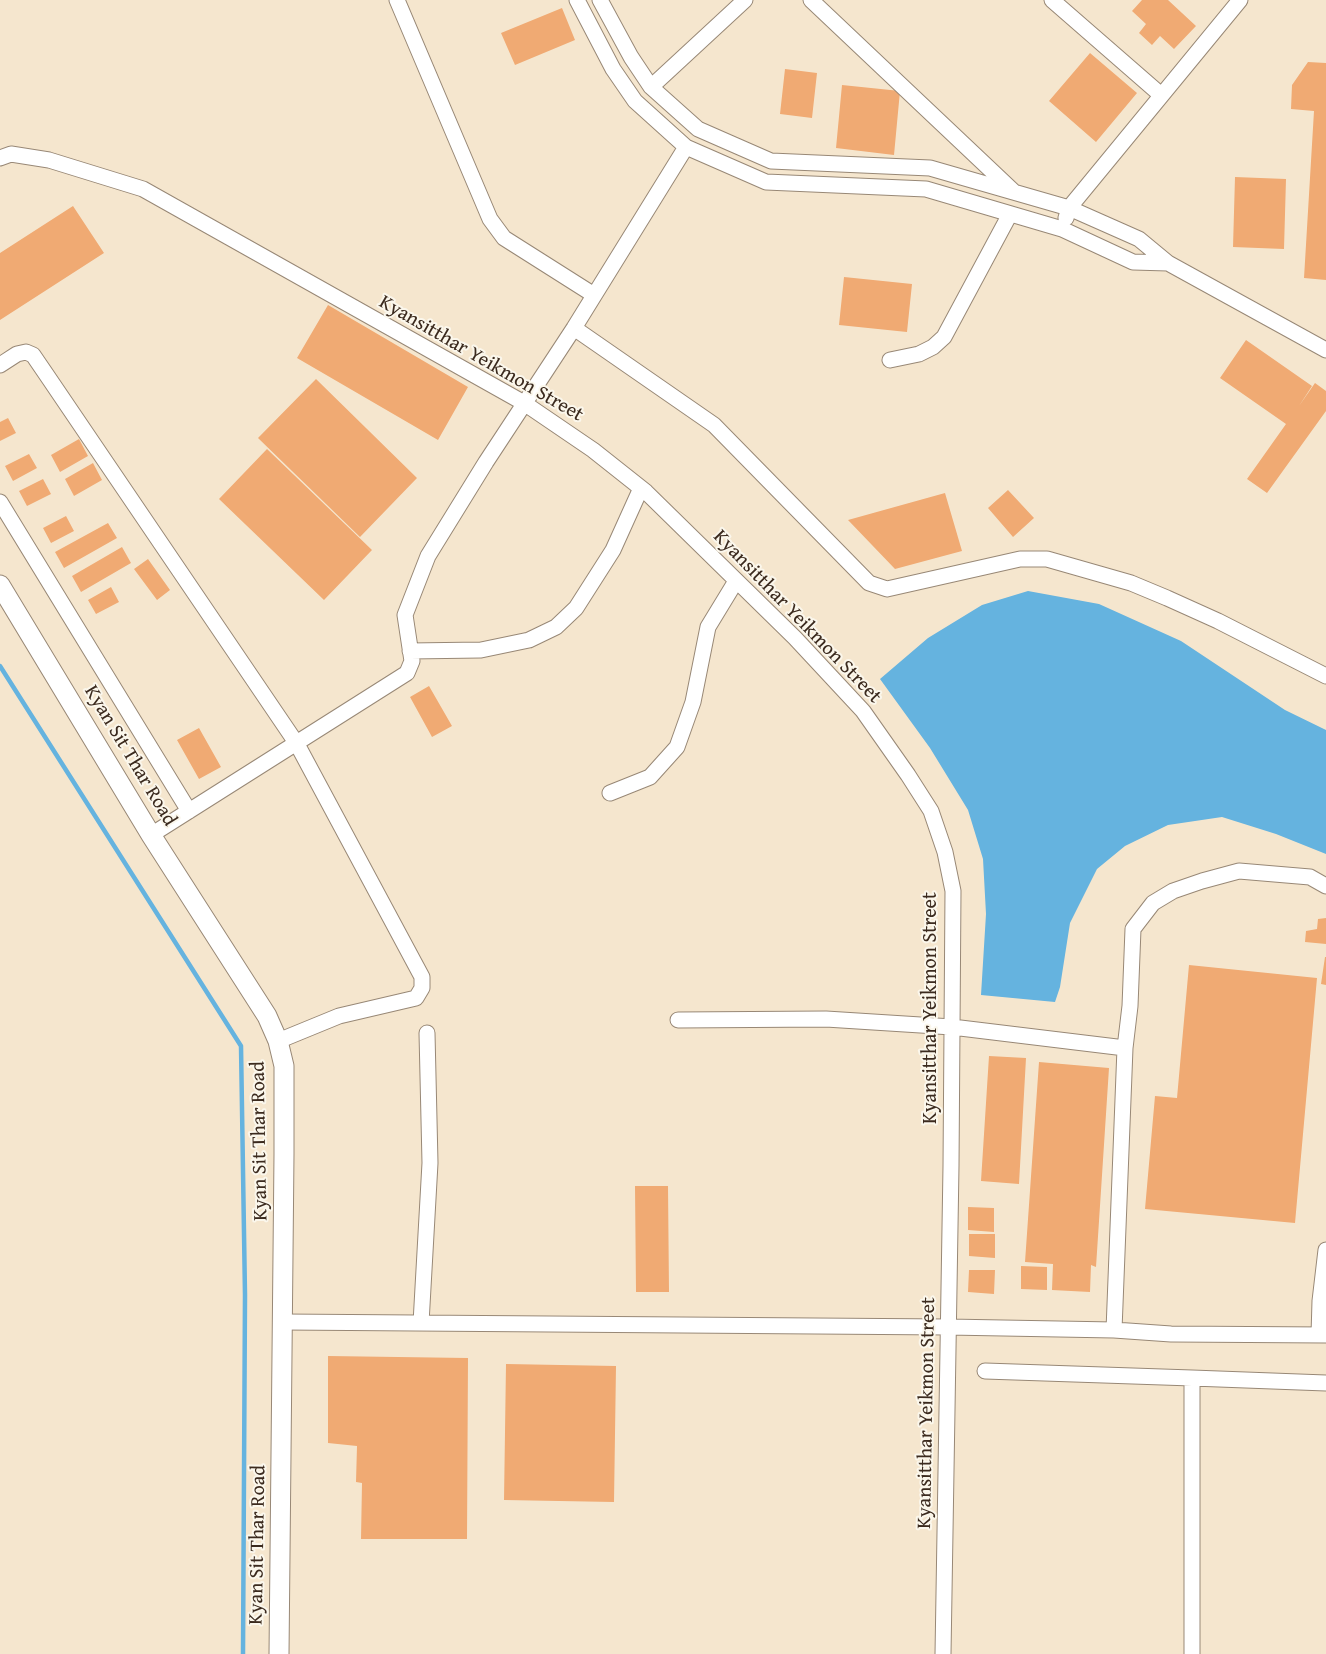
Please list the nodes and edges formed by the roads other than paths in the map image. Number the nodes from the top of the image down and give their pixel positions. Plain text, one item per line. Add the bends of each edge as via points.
1 (397, 0) edge
2 (577, 0) edge
3 (600, 0) edge
4 (745, 0) edge
5 (811, 0) edge
6 (1052, 0) edge
7 (1240, 0) edge
8 (651, 87) junction
9 (1161, 95) junction
10 (686, 147) junction
11 (0, 158) edge
12 (1016, 194) junction
13 (1069, 208) junction
14 (1010, 214) junction
15 (1062, 229) junction
16 (1168, 264) junction
17 (594, 295) junction
18 (574, 328) junction
19 (1326, 350) edge
20 (890, 360) dead end
21 (0, 365) edge
22 (524, 403) junction
23 (641, 488) junction
24 (0, 502) edge
25 (736, 580) junction
26 (0, 585) edge
27 (410, 651) junction
28 (1326, 676) edge
29 (297, 744) junction
30 (610, 793) dead end
31 (189, 812) junction
32 (151, 835) junction
33 (1326, 886) edge
34 (678, 1020) dead end
35 (952, 1027) junction
36 (427, 1033) dead end
37 (278, 1041) junction
38 (1125, 1048) junction
39 (1326, 1250) edge
40 (283, 1322) junction
41 (421, 1323) junction
42 (948, 1326) junction
43 (1114, 1330) junction
44 (1322, 1335) edge
45 (985, 1371) dead end
46 (1192, 1378) junction
47 (1326, 1383) edge
48 (280, 1654) edge
49 (943, 1654) edge
50 (1192, 1654) edge

1 - 17 street via 490,219 504,238
2 - 10 street via 613,69 635,101
3 - 8 street via 631,58
4 - 8 street
5 - 12 street
6 - 9 street
7 - 9 street
8 - 12 street via 698,129 771,161 930,168
9 - 13 street
10 - 14 street via 766,182 926,189
10 - 17 street
11 - 22 street, Kyansitthar Yeikmon Street via 11,154 49,160 143,189
12 - 13 street
13 - 15 street
13 - 16 street via 1139,239
14 - 15 street
14 - 20 street via 944,337 919,354
15 - 16 street via 1133,262
16 - 19 street
17 - 18 street
18 - 22 street
18 - 28 street via 714,425 869,583 887,589 1020,559 1047,559 1140,587 1218,621
21 - 29 street via 17,354 26,352 33,356
22 - 23 street, Kyansitthar Yeikmon Street via 594,450
22 - 27 street via 428,556 405,615
23 - 25 street, Kyansitthar Yeikmon Street
23 - 27 street via 613,550 576,608 556,627 529,640 481,650
24 - 31 street
25 - 30 street via 708,627 693,702 677,747 650,777
25 - 35 street, Kyansitthar Yeikmon Street via 863,711 931,811 945,852 953,891
26 - 32 main road, Kyan Sit Thar Road
27 - 29 street via 412,661 407,673
29 - 31 street
29 - 37 street via 422,977 422,988 416,998 339,1016
31 - 32 street
32 - 37 main road, Kyan Sit Thar Road via 267,1016
33 - 38 street via 1310,877 1239,871 1173,891 1153,903 1133,929
34 - 35 street via 826,1019
35 - 38 street
35 - 42 street, Kyansitthar Yeikmon Street
36 - 41 street via 430,1162
37 - 40 main road, Kyan Sit Thar Road via 284,1066
38 - 43 street
39 - 44 street via 1320,1301
40 - 41 street
40 - 48 main road, Kyan Sit Thar Road
41 - 42 street
42 - 43 street
42 - 49 street, Kyansitthar Yeikmon Street
43 - 44 street via 1171,1334
45 - 46 street
46 - 47 street
46 - 50 street

